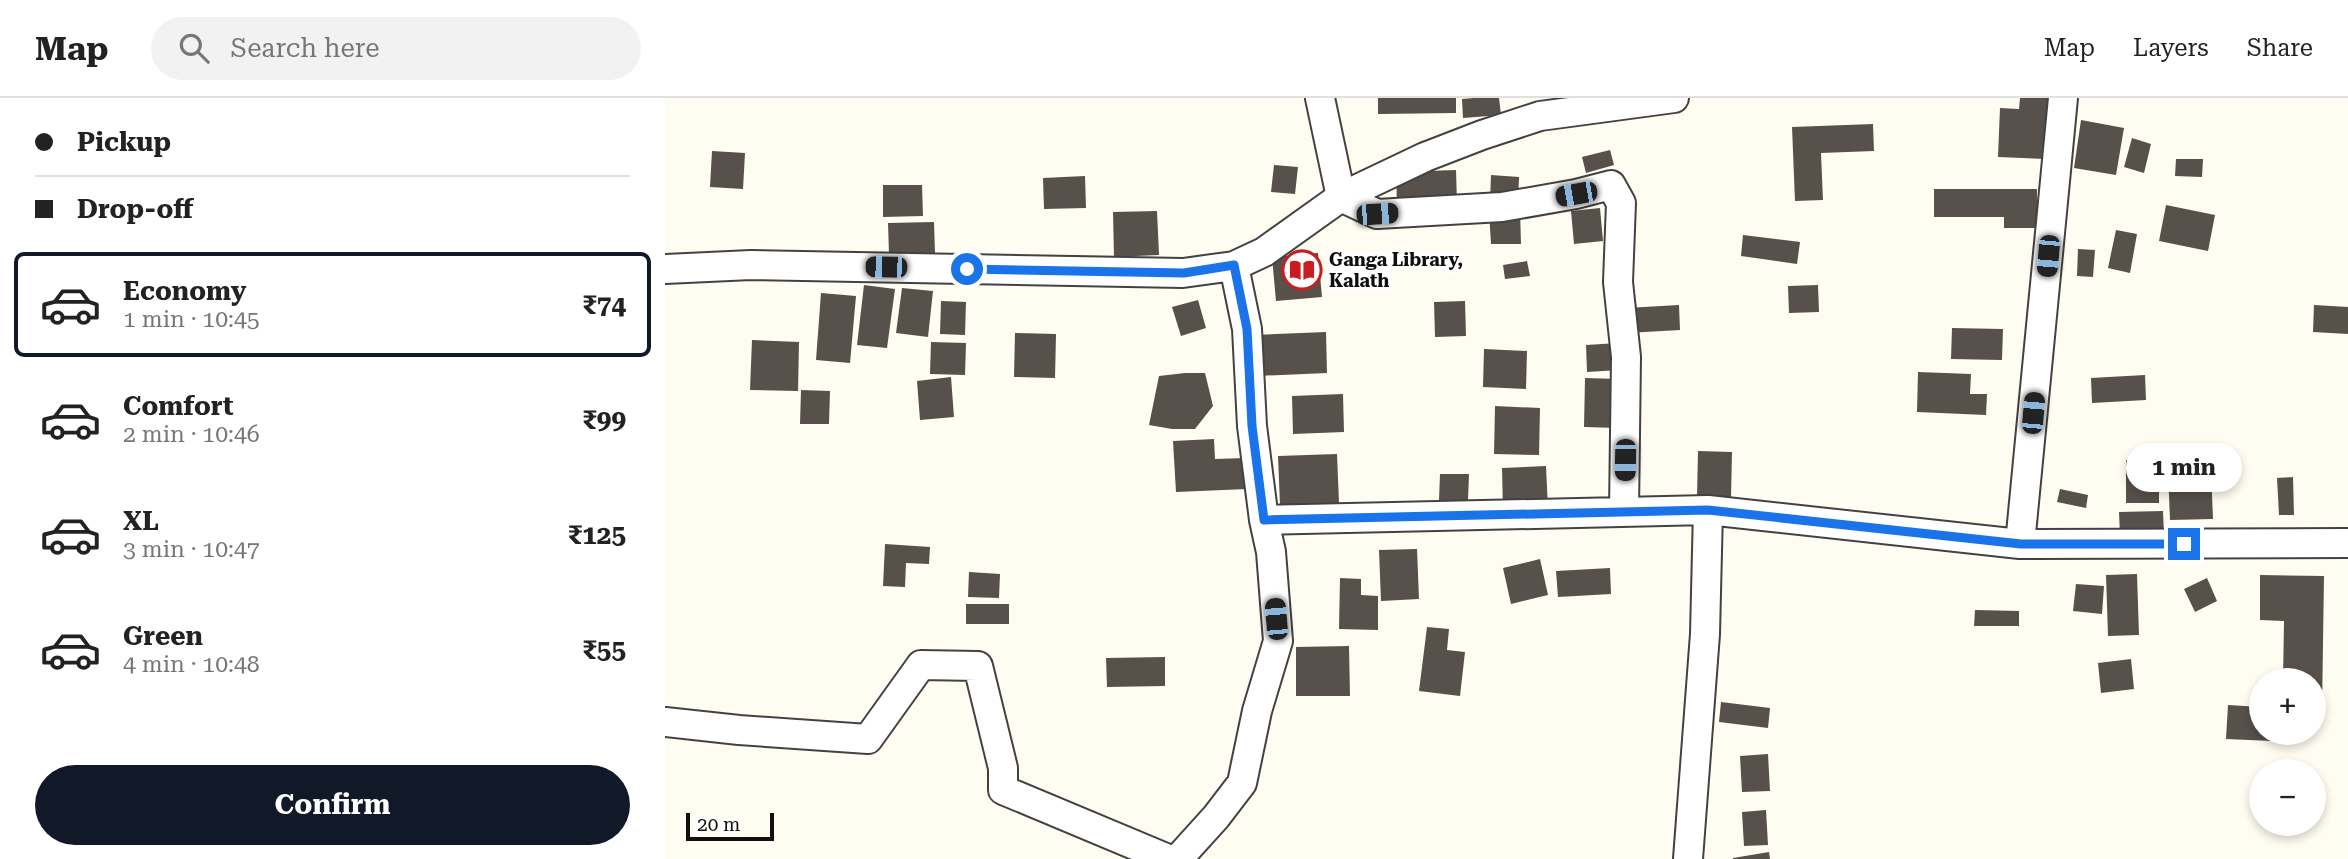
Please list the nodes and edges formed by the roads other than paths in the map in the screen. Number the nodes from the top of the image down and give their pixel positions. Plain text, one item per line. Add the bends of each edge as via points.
1 (1320, 98) edge
2 (1674, 98) edge
3 (2063, 98) edge
4 (1341, 197) junction
5 (1234, 265) junction
6 (665, 268) edge
7 (1708, 510) junction
8 (1624, 512) junction
9 (1264, 520) junction
10 (2348, 543) edge
11 (2021, 544) junction
12 (665, 722) edge
13 (1168, 859) edge
14 (1178, 859) edge
15 (1688, 859) edge

1 - 4 street
2 - 4 street via 1540,116 1425,157
3 - 11 street
4 - 5 street via 1264,252
4 - 8 street via 1377,214 1501,207 1611,185 1621,203 1618,282 1626,357
5 - 6 street via 1184,273 751,265
5 - 9 street via 1247,329 1252,426
7 - 8 street
7 - 11 street
7 - 15 street via 1705,634
8 - 9 street
9 - 14 street via 1278,641 1242,783
10 - 11 street
12 - 13 street via 868,738 921,665 978,666 1003,768 1003,790

